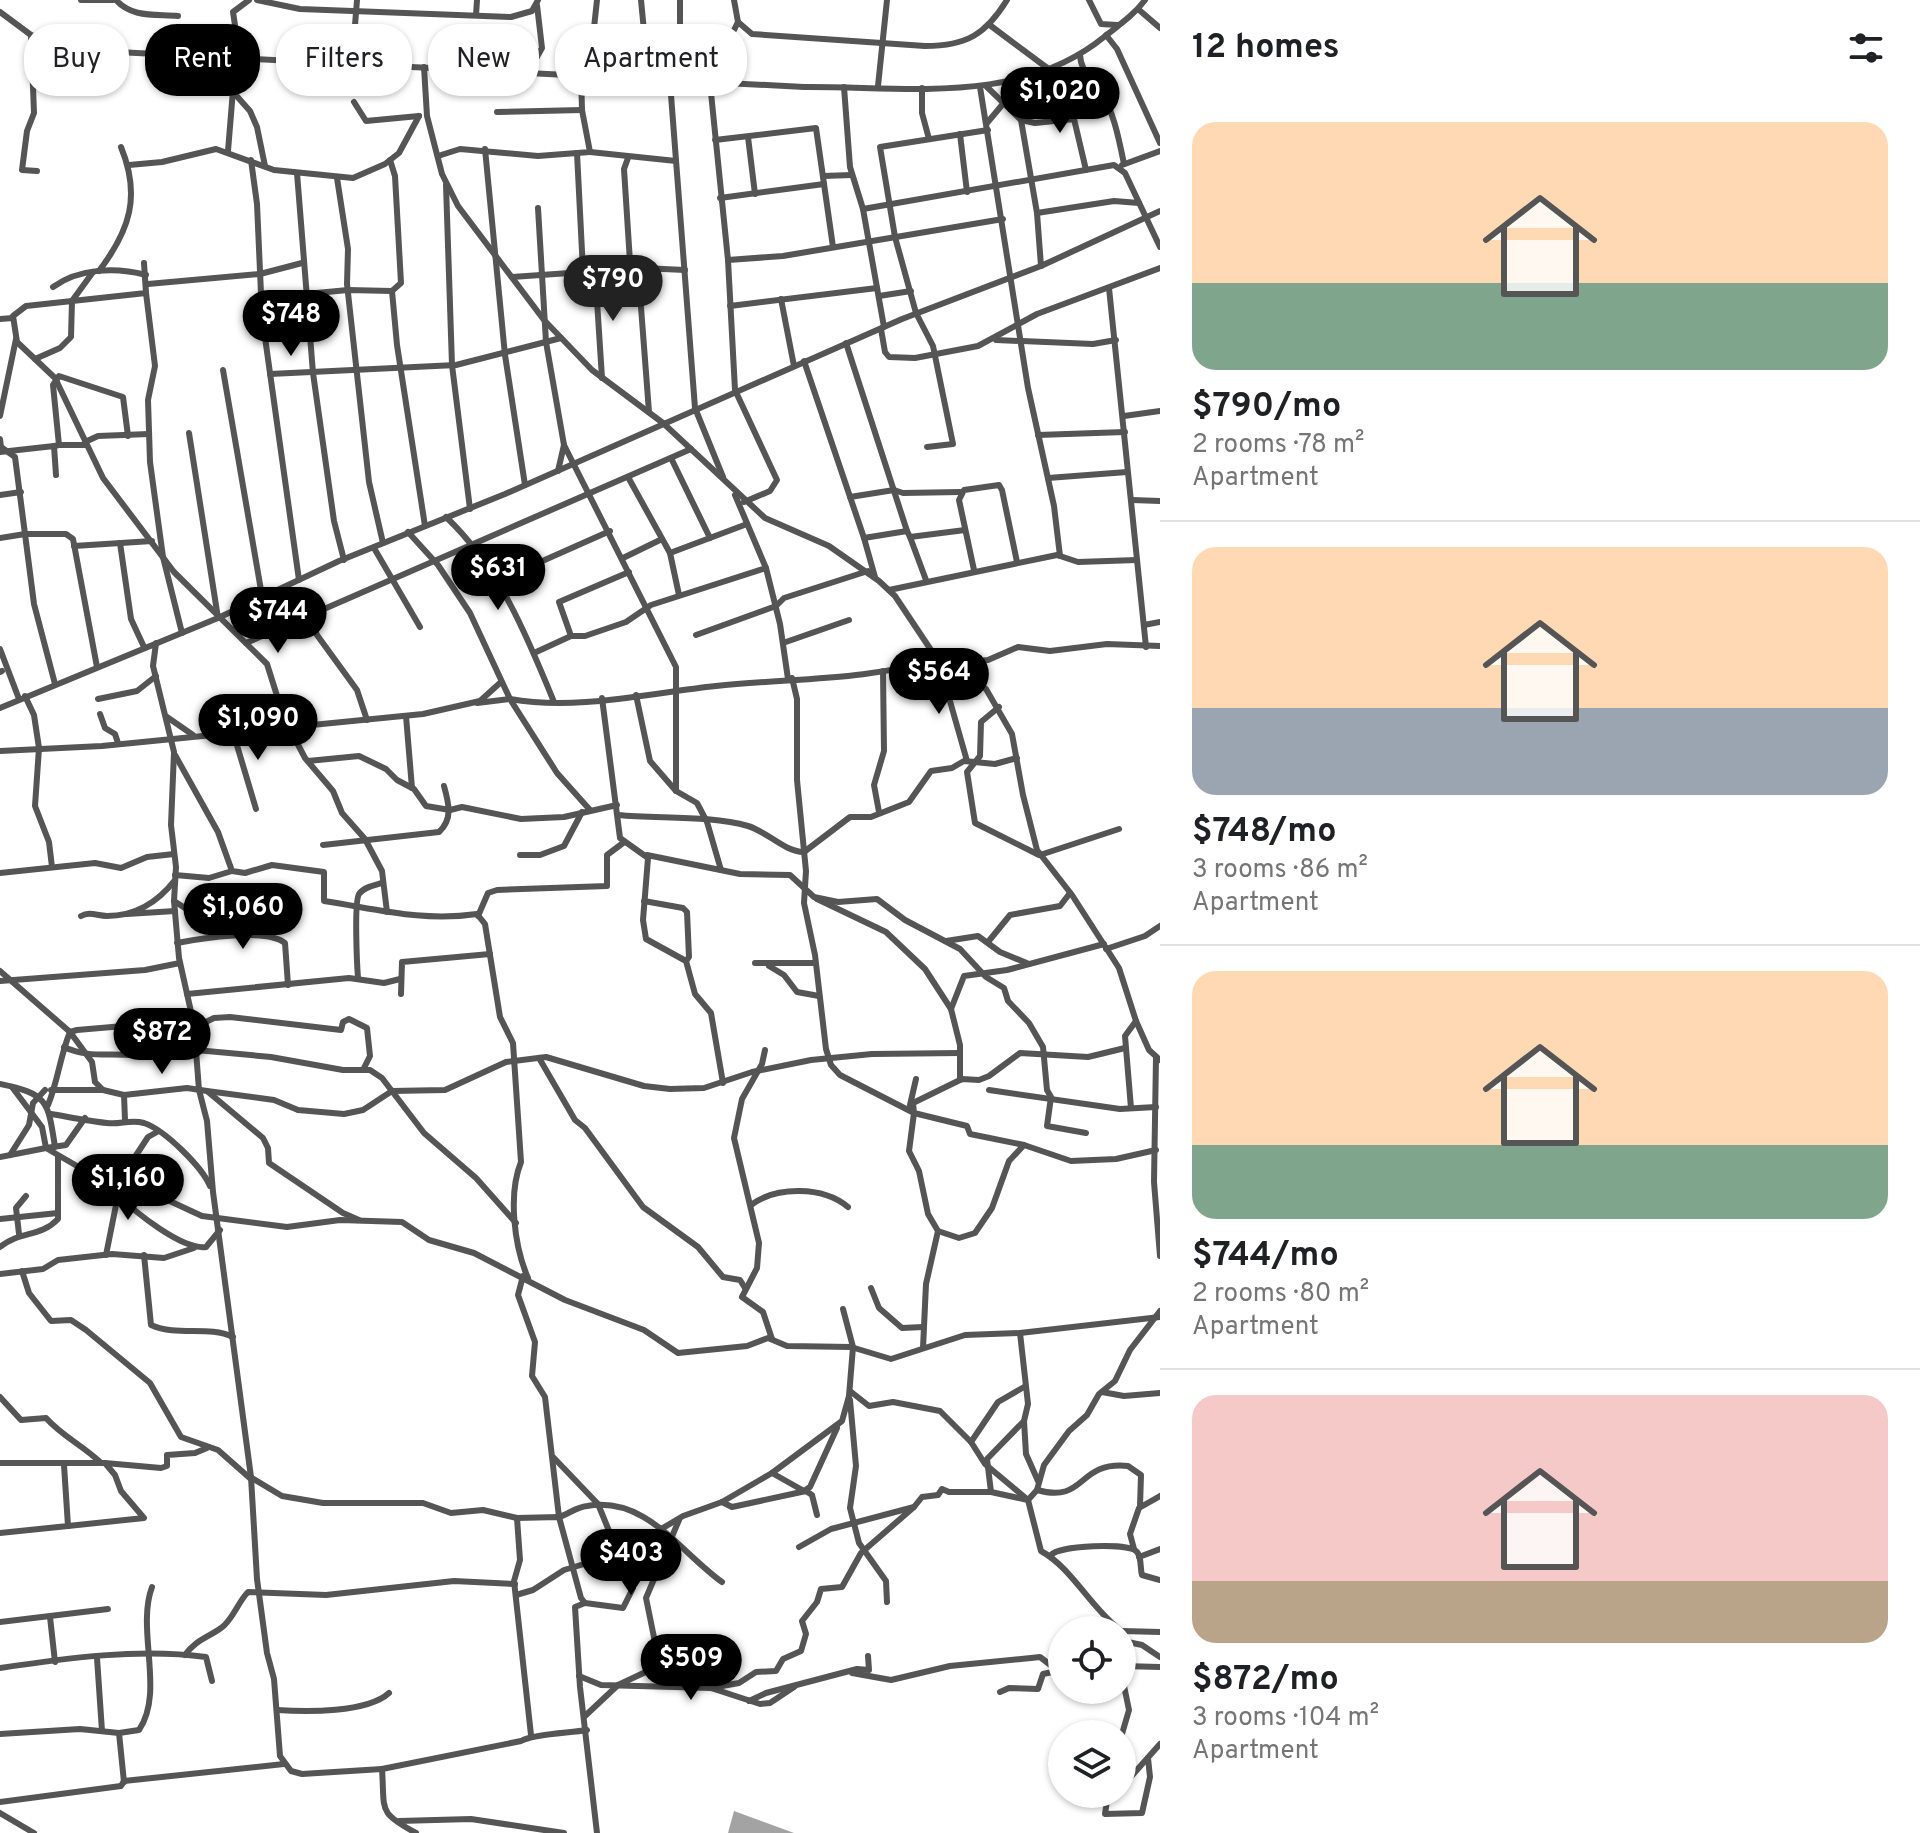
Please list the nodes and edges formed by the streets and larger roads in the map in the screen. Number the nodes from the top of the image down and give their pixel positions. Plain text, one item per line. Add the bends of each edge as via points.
1 (81, 0) edge
2 (114, 0) edge
3 (249, 0) edge
4 (257, 0) edge
5 (301, 0) edge
6 (357, 0) edge
7 (411, 0) edge
8 (477, 0) edge
9 (597, 0) edge
10 (641, 0) edge
11 (680, 0) edge
12 (734, 0) edge
13 (887, 0) edge
14 (1007, 0) edge
15 (1089, 0) edge
16 (1145, 0) edge
17 (537, 2) edge
18 (300, 9) junction
19 (355, 9) junction
20 (1138, 9) junction
21 (0, 12) edge
22 (411, 12) junction
23 (476, 15) junction
24 (178, 16) dead end
25 (738, 22) joint
26 (235, 24) edge
27 (354, 24) edge
28 (594, 24) edge
29 (643, 24) edge
30 (680, 24) edge
31 (1120, 25) junction
32 (991, 26) junction
33 (1160, 28) edge
34 (24, 30) edge
35 (1106, 35) junction
36 (884, 44) junction
37 (539, 53) edge
38 (1080, 55) junction
39 (412, 66) edge
40 (424, 67) junction
41 (428, 67) edge
42 (1050, 70) junction
43 (1026, 78) junction
44 (747, 84) edge
45 (878, 86) junction
46 (983, 86) junction
47 (844, 87) junction
48 (922, 88) junction
49 (33, 96) edge
50 (233, 96) edge
51 (237, 96) edge
52 (582, 96) edge
53 (671, 96) edge
54 (711, 96) edge
55 (354, 102) dead end
56 (1002, 104) junction
57 (582, 110) junction
58 (497, 112) dead end
59 (423, 116) junction
60 (1021, 120) junction
61 (987, 126) junction
62 (960, 134) junction
63 (748, 137) junction
64 (929, 139) junction
65 (715, 140) junction
66 (1160, 143) edge
67 (121, 147) dead end
68 (485, 149) junction
69 (228, 151) junction
70 (1160, 151) edge
71 (590, 152) junction
72 (577, 153) junction
73 (438, 156) junction
74 (628, 158) junction
75 (251, 160) junction
76 (390, 160) junction
77 (676, 161) junction
78 (129, 165) junction
79 (1121, 165) junction
80 (265, 166) junction
81 (1086, 170) junction
82 (37, 171) dead end
83 (297, 173) junction
84 (852, 175) junction
85 (337, 178) junction
86 (823, 180) junction
87 (446, 181) junction
88 (1031, 181) junction
89 (997, 187) junction
90 (967, 192) junction
91 (755, 194) junction
92 (720, 198) junction
93 (1139, 203) junction
94 (887, 205) junction
95 (538, 208) dead end
96 (863, 209) junction
97 (1160, 211) edge
98 (1037, 213) junction
99 (1146, 218) junction
100 (1003, 219) junction
101 (895, 237) junction
102 (869, 241) junction
103 (833, 247) junction
104 (1160, 247) edge
105 (493, 250) junction
106 (728, 260) junction
107 (144, 263) dead end
108 (302, 263) junction
109 (1041, 266) junction
110 (638, 268) junction
111 (1160, 268) edge
112 (595, 270) junction
113 (685, 270) junction
114 (583, 271) junction
115 (96, 272) junction
116 (260, 274) junction
117 (544, 274) junction
118 (146, 275) junction
119 (1013, 275) junction
120 (512, 277) junction
121 (148, 284) junction
122 (53, 287) dead end
123 (1109, 288) junction
124 (348, 290) junction
125 (392, 291) junction
126 (911, 291) junction
127 (878, 292) junction
128 (146, 293) junction
129 (306, 294) junction
130 (781, 299) junction
131 (72, 301) junction
132 (730, 306) junction
133 (916, 313) junction
134 (13, 318) junction
135 (0, 319) edge
136 (544, 320) junction
137 (1020, 323) junction
138 (883, 328) junction
139 (561, 338) junction
140 (16, 339) junction
141 (1116, 340) junction
142 (990, 341) junction
143 (546, 342) junction
144 (846, 343) junction
145 (1022, 343) junction
146 (505, 355) junction
147 (933, 355) junction
148 (35, 359) junction
149 (804, 361) junction
150 (452, 365) junction
151 (794, 366) junction
152 (401, 367) junction
153 (358, 368) junction
154 (223, 370) dead end
155 (313, 373) junction
156 (270, 374) junction
157 (55, 378) junction
158 (602, 378) junction
159 (735, 390) junction
160 (1, 401) edge
161 (695, 408) junction
162 (1160, 411) edge
163 (649, 412) junction
164 (0, 416) edge
165 (1124, 416) junction
166 (663, 423) junction
167 (1125, 432) junction
168 (189, 433) dead end
169 (149, 434) junction
170 (1038, 435) junction
171 (128, 436) junction
172 (0, 439) edge
173 (85, 443) junction
174 (56, 445) junction
175 (564, 445) junction
176 (927, 447) dead end
177 (691, 449) junction
178 (4, 451) edge
179 (671, 458) junction
180 (574, 464) junction
181 (558, 471) junction
182 (1127, 472) junction
183 (56, 475) dead end
184 (628, 477) junction
185 (723, 478) junction
186 (1048, 478) junction
187 (525, 485) junction
188 (894, 490) junction
189 (21, 492) junction
190 (734, 492) junction
191 (960, 492) junction
192 (590, 494) junction
193 (0, 495) edge
194 (850, 497) junction
195 (1132, 500) junction
196 (1160, 501) edge
197 (744, 502) junction
198 (470, 509) junction
199 (446, 517) junction
200 (747, 524) junction
201 (425, 526) junction
202 (965, 530) junction
203 (610, 531) junction
204 (408, 532) junction
205 (25, 534) junction
206 (909, 534) junction
207 (0, 538) edge
208 (710, 538) junction
209 (864, 538) junction
210 (662, 539) junction
211 (152, 541) junction
212 (120, 543) junction
213 (383, 543) junction
214 (471, 544) junction
215 (74, 546) junction
216 (374, 548) junction
217 (670, 553) junction
218 (1060, 556) junction
219 (163, 557) junction
220 (623, 558) junction
221 (344, 560) junction
222 (1137, 560) junction
223 (434, 561) junction
224 (1017, 562) junction
225 (766, 568) junction
226 (974, 570) junction
227 (868, 571) junction
228 (629, 572) junction
229 (875, 577) junction
230 (299, 580) junction
231 (390, 580) junction
232 (926, 580) junction
233 (495, 582) junction
234 (889, 590) junction
235 (679, 595) junction
236 (262, 596) junction
237 (776, 606) junction
238 (647, 610) junction
239 (309, 616) junction
240 (218, 618) junction
241 (849, 620) dead end
242 (1160, 622) edge
243 (1144, 625) junction
244 (420, 627) dead end
245 (182, 633) junction
246 (696, 635) dead end
247 (571, 636) junction
248 (156, 643) junction
249 (246, 643) junction
250 (783, 643) junction
251 (1160, 646) edge
252 (144, 647) junction
253 (1146, 647) junction
254 (0, 649) edge
255 (534, 653) junction
256 (939, 659) junction
257 (948, 664) junction
258 (97, 667) junction
259 (3, 671) edge
260 (883, 671) junction
261 (156, 676) junction
262 (790, 678) junction
263 (501, 682) junction
264 (55, 684) junction
265 (676, 692) junction
266 (636, 695) junction
267 (22, 698) junction
268 (602, 698) junction
269 (98, 699) dead end
270 (510, 699) junction
271 (554, 702) junction
272 (473, 703) junction
273 (999, 707) junction
274 (0, 708) edge
275 (100, 714) dead end
276 (406, 716) junction
277 (167, 717) junction
278 (367, 720) junction
279 (291, 728) junction
280 (233, 732) junction
281 (193, 735) junction
282 (172, 737) junction
283 (118, 743) junction
284 (39, 748) junction
285 (0, 751) edge
286 (174, 752) junction
287 (1017, 758) junction
288 (308, 761) junction
289 (967, 761) junction
290 (976, 761) junction
291 (444, 786) dead end
292 (412, 788) junction
293 (676, 791) junction
294 (617, 805) junction
295 (256, 809) dead end
296 (450, 810) junction
297 (590, 810) junction
298 (582, 812) junction
299 (879, 812) junction
300 (618, 815) junction
301 (707, 822) junction
302 (1119, 829) dead end
303 (365, 839) junction
304 (623, 843) junction
305 (323, 845) dead end
306 (804, 852) junction
307 (174, 854) junction
308 (520, 855) dead end
309 (647, 855) junction
310 (1041, 856) junction
311 (52, 867) junction
312 (721, 870) junction
313 (232, 871) junction
314 (0, 873) edge
315 (175, 878) junction
316 (382, 883) junction
317 (804, 889) junction
318 (1070, 893) junction
319 (814, 897) junction
320 (174, 901) junction
321 (644, 901) junction
322 (358, 908) junction
323 (175, 911) junction
324 (387, 912) junction
325 (127, 914) junction
326 (81, 916) dead end
327 (269, 916) dead end
328 (478, 916) junction
329 (1160, 926) edge
330 (946, 941) junction
331 (988, 942) junction
332 (177, 943) junction
333 (1105, 947) junction
334 (490, 954) junction
335 (686, 961) junction
336 (180, 963) junction
337 (755, 963) dead end
338 (815, 963) junction
339 (1029, 964) junction
340 (769, 966) junction
341 (0, 971) edge
342 (982, 972) junction
343 (358, 978) junction
344 (400, 979) junction
345 (11, 980) junction
346 (0, 981) edge
347 (288, 985) junction
348 (187, 994) junction
349 (401, 994) dead end
350 (819, 996) junction
351 (951, 1009) junction
352 (1136, 1021) junction
353 (194, 1025) junction
354 (137, 1026) junction
355 (70, 1032) junction
356 (64, 1047) junction
357 (1125, 1048) junction
358 (196, 1050) junction
359 (765, 1050) dead end
360 (960, 1053) junction
361 (1046, 1054) junction
362 (88, 1056) junction
363 (539, 1058) junction
364 (1158, 1058) edge
365 (828, 1059) junction
366 (515, 1062) junction
367 (364, 1068) junction
368 (757, 1071) junction
369 (916, 1079) dead end
370 (960, 1080) junction
371 (723, 1083) junction
372 (0, 1084) edge
373 (12, 1087) junction
374 (28, 1090) junction
375 (45, 1090) junction
376 (54, 1090) junction
377 (103, 1090) junction
378 (989, 1090) dead end
379 (203, 1091) junction
380 (392, 1091) junction
381 (124, 1095) junction
382 (38, 1096) junction
383 (1051, 1097) junction
384 (913, 1103) junction
385 (48, 1105) junction
386 (31, 1107) junction
387 (1156, 1107) junction
388 (1131, 1108) junction
389 (904, 1109) junction
390 (914, 1113) junction
391 (51, 1114) junction
392 (85, 1118) junction
393 (125, 1120) junction
394 (157, 1132) junction
395 (1086, 1133) dead end
396 (1024, 1145) junction
397 (55, 1147) junction
398 (46, 1148) junction
399 (1156, 1150) junction
400 (10, 1155) junction
401 (58, 1156) junction
402 (0, 1157) edge
403 (110, 1180) junction
404 (120, 1183) junction
405 (213, 1192) junction
406 (118, 1195) junction
407 (26, 1196) dead end
408 (751, 1205) junction
409 (848, 1207) dead end
410 (1159, 1207) edge
411 (58, 1213) junction
412 (17, 1216) junction
413 (218, 1216) junction
414 (0, 1219) edge
415 (366, 1222) junction
416 (517, 1224) junction
417 (220, 1230) junction
418 (938, 1231) junction
419 (19, 1234) junction
420 (0, 1247) edge
421 (194, 1248) junction
422 (106, 1255) junction
423 (144, 1255) junction
424 (1160, 1256) edge
425 (22, 1271) junction
426 (0, 1274) edge
427 (525, 1277) junction
428 (745, 1288) junction
429 (871, 1288) dead end
430 (843, 1309) dead end
431 (1158, 1315) edge
432 (923, 1327) junction
433 (1020, 1333) junction
434 (234, 1337) junction
435 (772, 1339) junction
436 (853, 1347) junction
437 (923, 1348) junction
438 (1024, 1387) junction
439 (1102, 1392) junction
440 (1160, 1393) edge
441 (850, 1394) junction
442 (0, 1397) edge
443 (869, 1406) junction
444 (852, 1415) junction
445 (842, 1421) junction
446 (1024, 1421) junction
447 (971, 1442) junction
448 (207, 1448) junction
449 (554, 1458) junction
450 (102, 1462) junction
451 (0, 1463) edge
452 (64, 1465) junction
453 (987, 1466) junction
454 (772, 1473) junction
455 (252, 1478) junction
456 (1038, 1481) junction
457 (1037, 1490) junction
458 (804, 1491) junction
459 (991, 1492) junction
460 (1160, 1496) edge
461 (1028, 1500) junction
462 (722, 1502) junction
463 (598, 1504) junction
464 (1140, 1506) junction
465 (914, 1507) junction
466 (817, 1515) dead end
467 (559, 1517) junction
468 (517, 1518) junction
469 (680, 1518) junction
470 (855, 1525) junction
471 (68, 1526) junction
472 (660, 1528) junction
473 (0, 1533) edge
474 (670, 1537) junction
475 (799, 1547) dead end
476 (1160, 1549) edge
477 (1134, 1550) junction
478 (863, 1551) junction
479 (621, 1553) junction
480 (1051, 1555) junction
481 (1139, 1557) junction
482 (572, 1569) junction
483 (1160, 1580) edge
484 (722, 1582) dead end
485 (515, 1584) junction
486 (152, 1587) dead end
487 (259, 1592) junction
488 (516, 1595) junction
489 (887, 1602) dead end
490 (585, 1603) junction
491 (108, 1609) dead end
492 (1106, 1616) edge
493 (50, 1617) junction
494 (0, 1622) edge
495 (1136, 1631) edge
496 (1160, 1632) edge
497 (1136, 1644) edge
498 (151, 1655) junction
499 (185, 1655) junction
500 (868, 1656) dead end
501 (1160, 1657) edge
502 (97, 1658) junction
503 (55, 1662) junction
504 (1048, 1662) edge
505 (1136, 1666) edge
506 (1160, 1667) edge
507 (0, 1668) edge
508 (852, 1673) junction
509 (1048, 1673) edge
510 (579, 1676) junction
511 (212, 1681) dead end
512 (618, 1685) junction
513 (711, 1688) junction
514 (1000, 1692) dead end
515 (389, 1693) dead end
516 (277, 1710) junction
517 (585, 1716) junction
518 (587, 1730) junction
519 (102, 1731) junction
520 (119, 1733) junction
521 (0, 1734) edge
522 (531, 1735) junction
523 (1159, 1747) edge
524 (1148, 1758) junction
525 (284, 1764) junction
526 (382, 1769) junction
527 (1136, 1771) edge
528 (125, 1784) junction
529 (0, 1802) edge
530 (1106, 1808) edge
531 (0, 1813) edge
532 (395, 1822) junction
533 (34, 1833) edge
534 (416, 1833) edge
535 (564, 1833) edge
536 (597, 1833) edge

1 - 2 street
2 - 24 street via 135,13
3 - 26 street via 233,12
4 - 18 street
5 - 18 street
6 - 19 street
7 - 22 street
8 - 23 street
9 - 28 street
10 - 29 street
11 - 30 street
12 - 25 street
13 - 36 street
14 - 32 street
15 - 31 street via 1101,24
16 - 20 street
17 - 23 street via 519,16
17 - 37 street
18 - 19 street
19 - 22 street
19 - 27 street
20 - 31 street
20 - 33 street
21 - 34 street
22 - 23 street
25 - 36 street via 760,36
31 - 35 street
32 - 36 street via 948,45
32 - 42 street
35 - 38 street
35 - 66 street
36 - 45 street
38 - 42 street
38 - 79 street via 1081,68 1098,85 1109,112
39 - 40 street
40 - 41 street
40 - 59 street
42 - 43 street
43 - 46 street
43 - 56 street
44 - 47 street
45 - 47 street
45 - 48 street
46 - 48 street
46 - 56 street
46 - 61 street
47 - 84 street
48 - 64 street
49 - 82 street via 22,170
50 - 69 street
51 - 80 street via 257,127
52 - 57 street
53 - 77 street
54 - 65 street
55 - 59 street via 366,121
56 - 60 street
56 - 61 street
57 - 58 street
57 - 71 street
59 - 73 street
59 - 76 street
60 - 81 street via 1074,119
60 - 88 street
61 - 62 street
61 - 89 street
62 - 64 street
62 - 90 street
63 - 65 street
63 - 86 street via 816,128
63 - 91 street
64 - 94 street via 880,147
65 - 92 street
67 - 78 street
68 - 72 street via 538,156
68 - 73 street
68 - 105 street
69 - 75 street
69 - 78 street
70 - 79 street
71 - 72 street
71 - 74 street
72 - 114 street
73 - 87 street
74 - 77 street
74 - 110 street via 624,169 630,262
75 - 80 street
75 - 116 street
76 - 85 street via 353,178
76 - 125 street via 401,283
77 - 113 street
78 - 115 street via 133,198 128,224
79 - 81 street
79 - 93 street
80 - 83 street
81 - 88 street
83 - 85 street
83 - 108 street
84 - 86 street
84 - 96 street
85 - 124 street via 348,249
86 - 91 street
86 - 103 street
87 - 105 street via 458,206
87 - 150 street
88 - 89 street
88 - 98 street
89 - 90 street
89 - 100 street
90 - 94 street
91 - 92 street
92 - 106 street
93 - 98 street via 1114,201
93 - 99 street
94 - 96 street
94 - 101 street
95 - 117 street
96 - 102 street
97 - 99 street
98 - 109 street
99 - 104 street
99 - 109 street
100 - 101 street
100 - 119 street
101 - 102 street
101 - 126 street
102 - 103 street
102 - 127 street
103 - 106 street
105 - 120 street
105 - 146 street
106 - 132 street
107 - 118 street
108 - 116 street
108 - 129 street
109 - 119 street
110 - 112 street
110 - 113 street
110 - 163 street
111 - 123 street
112 - 114 street
112 - 158 street
113 - 161 street
114 - 117 street
115 - 118 street
115 - 122 street
115 - 131 street
116 - 121 street
116 - 156 street
117 - 120 street
117 - 136 street
118 - 121 street
119 - 133 street
119 - 137 street
120 - 136 street
121 - 128 street
123 - 137 street
123 - 141 street
124 - 125 street
124 - 129 street
124 - 153 street
125 - 152 street
126 - 127 street
126 - 133 street
127 - 130 street
127 - 138 street
128 - 131 street
128 - 169 street via 155,366
129 - 155 street
130 - 132 street
130 - 151 street
131 - 134 street via 26,306
131 - 148 street via 71,337
132 - 159 street
133 - 138 street
133 - 147 street via 930,333
134 - 135 street
134 - 140 street
136 - 139 street
136 - 143 street
137 - 142 street
137 - 145 street
138 - 144 street
138 - 147 street via 889,357
139 - 143 street
139 - 158 street
140 - 148 street
140 - 160 street
141 - 145 street
141 - 165 street
142 - 145 street
142 - 147 street
143 - 146 street
143 - 175 street
144 - 149 street
144 - 188 street
145 - 170 street
146 - 150 street
146 - 187 street
147 - 176 street via 953,444
148 - 157 street
149 - 151 street
149 - 194 street
150 - 152 street
150 - 198 street
151 - 159 street
152 - 153 street
152 - 201 street
153 - 155 street
153 - 213 street via 369,482
154 - 236 street
155 - 156 street
155 - 221 street
156 - 230 street
157 - 171 street via 63,376 123,397
157 - 173 street
157 - 174 street
158 - 163 street
159 - 161 street
159 - 197 street via 777,480 770,491
160 - 164 street
161 - 166 street
161 - 185 street
162 - 165 street
163 - 166 street
165 - 167 street
166 - 177 street
166 - 180 street
167 - 170 street
167 - 182 street
168 - 240 street
169 - 171 street
169 - 219 street
170 - 186 street
171 - 173 street via 98,436
172 - 178 street
173 - 174 street
173 - 211 street via 103,478
174 - 178 street
174 - 183 street
175 - 180 street
175 - 181 street
177 - 179 street
177 - 185 street
178 - 189 street via 15,457
179 - 184 street
179 - 208 street
180 - 181 street
180 - 192 street
181 - 187 street
182 - 186 street
182 - 195 street
184 - 192 street
184 - 210 street
185 - 190 street
186 - 218 street
187 - 198 street
188 - 191 street
188 - 194 street
188 - 206 street
189 - 193 street
189 - 205 street
190 - 197 street
190 - 200 street
191 - 202 street
191 - 224 street via 999,485
192 - 203 street
192 - 214 street
194 - 209 street
195 - 196 street
195 - 222 street
197 - 227 street
198 - 199 street
199 - 201 street
199 - 214 street
200 - 208 street
200 - 225 street
201 - 204 street
202 - 206 street
202 - 226 street
203 - 220 street
203 - 233 street
204 - 213 street
204 - 223 street
205 - 207 street
205 - 215 street via 66,534
205 - 264 street via 34,604
206 - 209 street
206 - 232 street
208 - 217 street
209 - 229 street
210 - 217 street
210 - 220 street
211 - 212 street
211 - 219 street
212 - 215 street
212 - 252 street via 131,619
213 - 216 street
214 - 223 street
214 - 233 street
215 - 258 street
216 - 221 street
216 - 231 street
217 - 235 street
218 - 222 street via 1078,562
218 - 224 street
219 - 240 street
219 - 245 street
220 - 228 street
221 - 230 street
222 - 243 street
223 - 231 street
223 - 263 street via 470,613
224 - 226 street
225 - 235 street
225 - 237 street
226 - 232 street
227 - 229 street
227 - 237 street via 784,598
228 - 238 street
228 - 247 street via 559,602
229 - 234 street
230 - 236 street
231 - 239 street
231 - 244 street
232 - 234 street
233 - 255 street via 518,615
234 - 256 street
235 - 238 street
236 - 240 street
237 - 246 street
237 - 250 street
238 - 247 street via 626,622
238 - 265 street via 676,667
239 - 249 street
239 - 278 street via 357,690
240 - 245 street
240 - 249 street
241 - 250 street
242 - 243 street
243 - 253 street
245 - 248 street
247 - 255 street
248 - 252 street
248 - 261 street
249 - 279 street via 267,664
250 - 262 street
251 - 253 street
252 - 258 street
253 - 257 street via 1018,647 988,660
254 - 259 street
255 - 271 street
256 - 257 street
256 - 260 street
256 - 289 street
257 - 273 street via 986,689
258 - 264 street
259 - 267 street
260 - 262 street
260 - 299 street via 884,751 874,785
261 - 269 street via 137,691
261 - 277 street
262 - 265 street
262 - 306 street via 797,699
263 - 270 street
263 - 272 street
264 - 267 street
265 - 266 street
265 - 293 street
266 - 268 street
266 - 293 street via 650,761
267 - 274 street
267 - 284 street via 34,715
268 - 271 street
268 - 294 street
270 - 271 street
270 - 272 street
270 - 297 street via 557,773
272 - 276 street
273 - 287 street
273 - 290 street via 980,725 982,746
275 - 283 street
276 - 278 street
276 - 292 street
277 - 281 street
277 - 282 street
278 - 279 street
279 - 280 street
279 - 288 street
280 - 281 street
280 - 295 street
281 - 282 street
282 - 283 street
282 - 286 street
283 - 284 street
284 - 285 street
284 - 311 street via 35,806
286 - 307 street
286 - 313 street via 218,832
287 - 290 street via 995,764
287 - 310 street
288 - 292 street via 359,756
288 - 303 street
289 - 290 street
289 - 299 street via 931,771 911,801
290 - 310 street via 967,772 976,824
291 - 296 street
292 - 296 street via 426,806
293 - 301 street via 697,803
294 - 297 street
294 - 300 street
296 - 298 street via 462,807 518,819
296 - 303 street via 447,824 431,836
297 - 298 street
298 - 308 street via 564,846 540,855
299 - 306 street via 850,817
300 - 301 street
300 - 304 street
301 - 306 street via 748,826
301 - 312 street
302 - 310 street
303 - 305 street
303 - 316 street via 382,871
304 - 309 street
304 - 328 street via 607,855 607,886 497,890 488,893
306 - 317 street
307 - 311 street via 121,868 95,863
307 - 315 street
309 - 312 street
309 - 321 street
310 - 318 street
311 - 314 street
312 - 317 street via 790,875
313 - 315 street via 209,878
313 - 322 street via 272,865 324,872 324,901
315 - 320 street
315 - 325 street via 155,903
316 - 322 street via 362,891
316 - 324 street
317 - 319 street
317 - 338 street
318 - 331 street via 1060,906 1010,915
318 - 333 street
319 - 330 street via 838,902 877,899
319 - 351 street via 885,931 919,962
320 - 323 street
320 - 327 street via 199,917
321 - 335 street via 647,941
321 - 335 street via 687,912
322 - 324 street
322 - 343 street
323 - 325 street
323 - 332 street
324 - 328 street via 429,918
325 - 326 street
328 - 334 street via 487,927
329 - 333 street
330 - 331 street via 976,935
330 - 342 street
331 - 339 street
332 - 336 street
332 - 347 street via 252,935 279,938 285,943
333 - 339 street
333 - 352 street via 1125,980
334 - 344 street via 402,962
334 - 366 street via 500,1017 513,1043
335 - 371 street via 695,994 711,1013
336 - 345 street
336 - 348 street
337 - 340 street
338 - 340 street
338 - 350 street
339 - 342 street
340 - 350 street via 797,992
341 - 345 street
342 - 351 street via 962,978
342 - 361 street via 1004,988
343 - 344 street via 384,983
343 - 347 street
344 - 349 street
345 - 346 street
345 - 355 street
347 - 348 street
348 - 353 street
350 - 365 street
351 - 360 street
352 - 357 street via 1126,1033
352 - 364 street
353 - 354 street via 185,1032 159,1023
353 - 358 street
353 - 367 street via 230,1017 341,1030 343,1022 356,1020 367,1028 370,1056
354 - 355 street
354 - 362 street via 137,1056
355 - 356 street
355 - 362 street
356 - 362 street
356 - 376 street
357 - 361 street via 1088,1057
357 - 388 street
358 - 367 street via 343,1070
358 - 379 street
359 - 368 street
360 - 365 street
360 - 370 street
361 - 370 street via 1020,1053 989,1076
361 - 383 street
362 - 377 street via 95,1082
363 - 366 street
363 - 371 street via 655,1088
363 - 428 street via 575,1120 637,1201 698,1247 713,1270 740,1280
364 - 387 street
365 - 368 street
365 - 389 street via 854,1084
366 - 380 street via 445,1090
366 - 416 street via 521,1162 515,1174
367 - 380 street
368 - 371 street
368 - 408 street via 742,1099 734,1138
369 - 384 street
370 - 384 street
372 - 373 street
373 - 374 street
373 - 386 street
374 - 375 street
374 - 382 street
375 - 376 street
375 - 382 street
376 - 377 street
376 - 385 street
377 - 381 street
378 - 383 street
379 - 380 street via 344,1114 363,1110
379 - 381 street
379 - 405 street
379 - 415 street via 263,1138 269,1163 343,1213
380 - 416 street via 424,1133 476,1178
381 - 393 street
382 - 385 street
382 - 386 street
383 - 388 street
383 - 395 street via 1047,1126
384 - 389 street
384 - 390 street
385 - 391 street
386 - 398 street
386 - 400 street via 29,1125
387 - 388 street
387 - 399 street
389 - 390 street
390 - 396 street via 967,1126 970,1134
390 - 418 street via 909,1151 929,1218
391 - 392 street
391 - 397 street
392 - 393 street via 109,1124
392 - 397 street via 66,1145
393 - 394 street
394 - 403 street
394 - 405 street via 194,1163
396 - 399 street via 1071,1161
396 - 418 street via 1009,1161 992,1208 975,1233 959,1238
397 - 398 street
398 - 400 street
398 - 401 street
399 - 410 street
400 - 402 street
401 - 403 street
401 - 411 street
403 - 404 street
404 - 406 street
404 - 413 street via 202,1216
405 - 413 street
406 - 421 street via 137,1214
406 - 422 street
407 - 412 street via 16,1207
408 - 409 street via 775,1194 811,1192
408 - 428 street via 759,1243 757,1268
410 - 424 street
411 - 412 street
411 - 419 street via 49,1229
412 - 414 street
412 - 419 street
413 - 415 street via 287,1227 328,1220
413 - 417 street
415 - 427 street via 402,1222 429,1240 474,1253
416 - 427 street via 516,1251
417 - 421 street via 211,1244
417 - 434 street
418 - 432 street
419 - 420 street
421 - 423 street via 164,1258
422 - 423 street
422 - 425 street via 58,1260 43,1269
423 - 434 street via 151,1325
425 - 426 street
425 - 448 street via 29,1293 51,1321 71,1320 89,1332 150,1383 181,1437
427 - 435 street via 593,1312 644,1330 672,1352 743,1347
427 - 449 street via 518,1291 535,1342 532,1376 544,1393
428 - 435 street via 742,1297 763,1312
429 - 432 street via 879,1308 902,1328
430 - 436 street
431 - 433 street
431 - 439 street via 1130,1350 1115,1381
432 - 437 street
433 - 437 street via 965,1335
433 - 438 street
434 - 455 street
435 - 436 street via 787,1346
436 - 437 street via 886,1359
436 - 441 street
438 - 446 street
438 - 447 street via 998,1402
439 - 440 street
439 - 456 street via 1044,1465
441 - 443 street
441 - 444 street
441 - 445 street
442 - 450 street via 21,1420 46,1418
443 - 444 street
443 - 447 street via 893,1402 932,1407
444 - 445 street
444 - 470 street via 856,1466 850,1508
445 - 454 street
445 - 458 street
446 - 453 street via 998,1444
446 - 456 street via 1028,1465
447 - 453 street
448 - 450 street via 167,1455 167,1466 161,1468
448 - 455 street via 218,1450
449 - 463 street
449 - 467 street
450 - 452 street
450 - 471 street via 144,1518
451 - 452 street
452 - 471 street
453 - 459 street
453 - 461 street
454 - 458 street
454 - 462 street
455 - 468 street via 282,1496 323,1503 423,1503 451,1513 483,1510
455 - 487 street
456 - 457 street
457 - 461 street
457 - 464 street via 1059,1495 1073,1490 1090,1471 1128,1466 1141,1475
458 - 462 street via 732,1507
458 - 466 street via 812,1495
459 - 461 street
459 - 465 street via 942,1489 938,1495 922,1497
460 - 464 street
461 - 480 street via 1041,1551
462 - 469 street
463 - 467 street
463 - 472 street via 620,1505
463 - 479 street
464 - 477 street via 1130,1534
465 - 470 street
465 - 478 street
467 - 468 street
467 - 482 street
468 - 485 street via 520,1560
469 - 472 street
469 - 474 street
470 - 475 street via 831,1529
470 - 478 street
471 - 473 street
472 - 474 street
472 - 479 street
474 - 484 street
474 - 512 street via 646,1598 658,1657 652,1669
476 - 481 street
477 - 480 street via 1082,1546 1058,1548
477 - 481 street
478 - 489 street via 886,1581
478 - 513 street via 842,1587 821,1589 802,1621 806,1634 801,1651 783,1659 774,1672 756,1672 739,1683
479 - 482 street
479 - 490 street via 634,1581 623,1608
480 - 492 street
481 - 483 street via 1142,1575
482 - 488 street
482 - 490 street
485 - 487 street via 454,1581 326,1595
485 - 488 street
486 - 498 street via 145,1618
487 - 499 street via 248,1592 224,1627 193,1644
487 - 516 street
488 - 522 street
490 - 510 street via 575,1607
491 - 493 street
493 - 494 street
493 - 503 street
495 - 496 street
497 - 501 street
498 - 499 street
498 - 502 street
498 - 520 street via 148,1718 139,1730
499 - 511 street via 206,1657
500 - 508 street via 869,1670
502 - 503 street
502 - 519 street
503 - 507 street
504 - 508 street via 1040,1657 950,1666 891,1680
505 - 506 street
508 - 513 street via 749,1701
509 - 514 street via 1038,1689
510 - 512 street
510 - 517 street
512 - 513 street
512 - 517 street
515 - 516 street via 368,1706
516 - 525 street
517 - 518 street
518 - 522 street
518 - 536 street
519 - 520 street
519 - 521 street
520 - 528 street
522 - 526 street
523 - 524 street
524 - 527 street
524 - 530 street via 1150,1777 1142,1813 1105,1814
525 - 526 street via 302,1774
525 - 528 street
526 - 532 street via 385,1811
528 - 529 street
531 - 533 street
532 - 534 street
532 - 535 street via 471,1819

